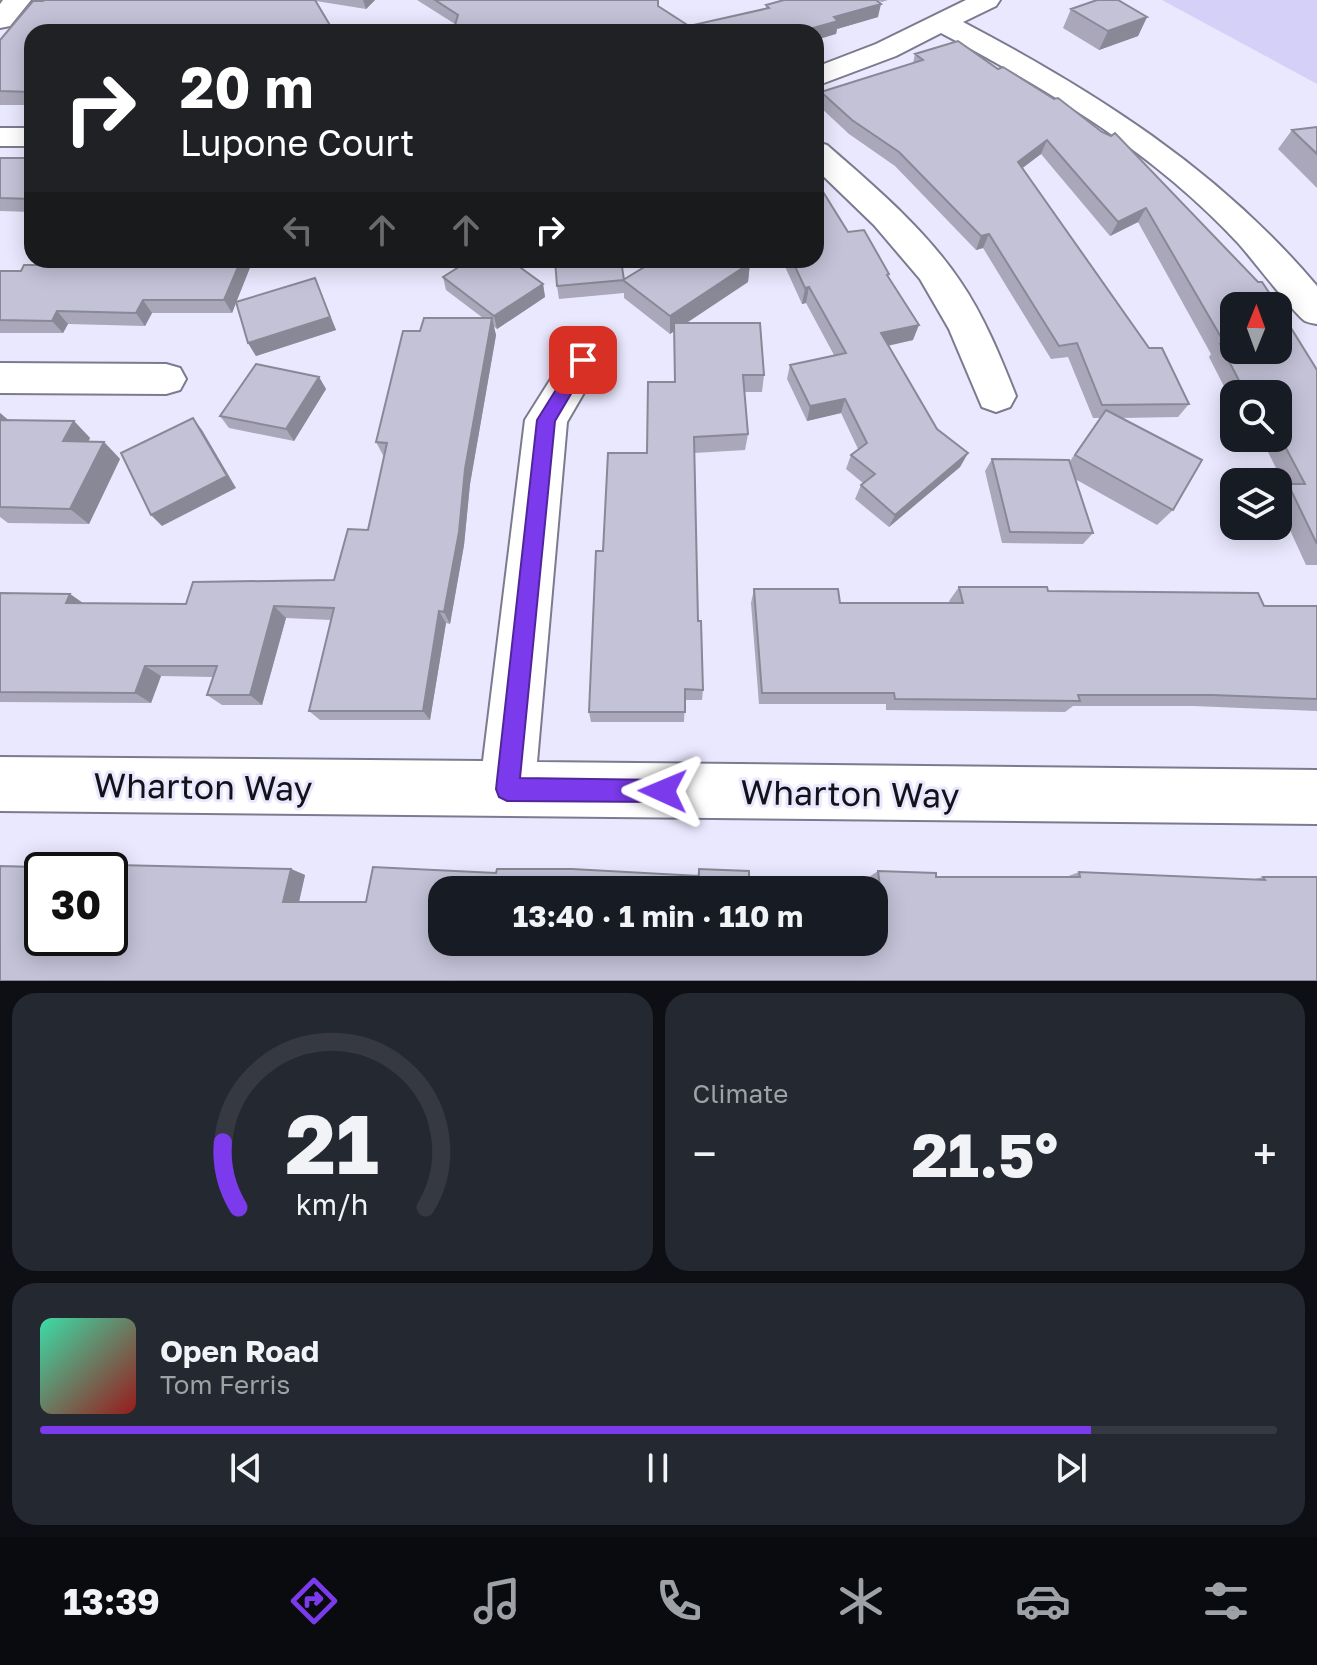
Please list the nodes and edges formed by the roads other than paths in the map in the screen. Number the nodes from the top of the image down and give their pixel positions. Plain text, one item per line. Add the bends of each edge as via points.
1 (18, 0) edge
2 (987, 0) edge
3 (0, 20) edge
4 (941, 22) junction
5 (824, 74) edge
6 (0, 137) edge
7 (24, 137) edge
8 (824, 160) edge
9 (1317, 311) edge
10 (583, 360) dead end
11 (0, 378) edge
12 (166, 379) dead end
13 (996, 396) dead end
14 (0, 784) edge
15 (507, 789) junction
16 (1317, 797) edge

1 - 3 street
2 - 4 street
4 - 5 street
4 - 9 street via 1062,86 1156,150 1257,240
6 - 7 street
8 - 13 street via 916,247 974,339
10 - 15 street via 546,420
11 - 12 street
14 - 15 street, Wharton Way
15 - 16 street, Wharton Way

